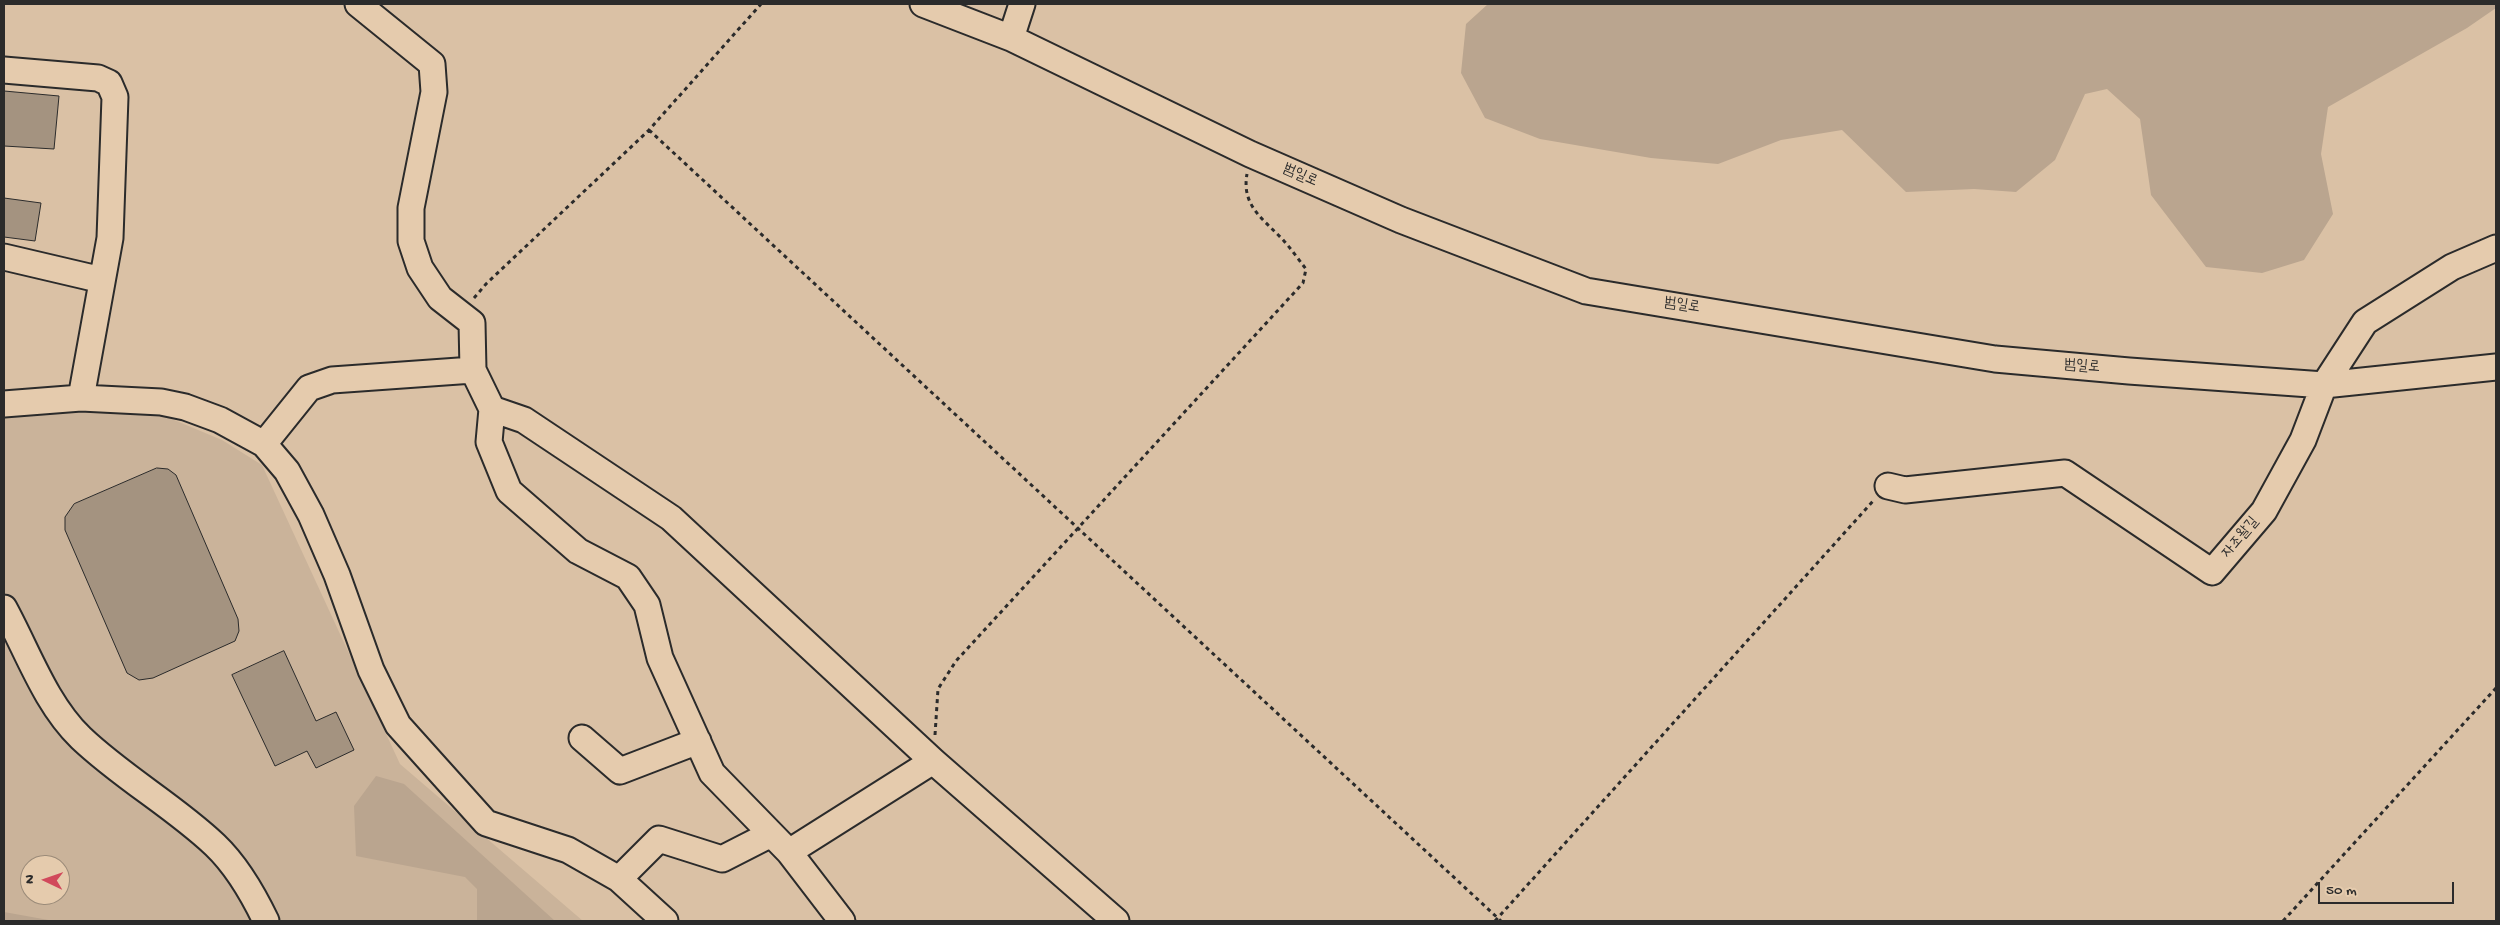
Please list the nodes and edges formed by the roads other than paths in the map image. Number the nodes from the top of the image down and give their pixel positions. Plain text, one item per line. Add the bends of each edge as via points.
1 (358, 4) edge
2 (923, 4) edge
3 (1022, 4) edge
4 (983, 14) edge
5 (1011, 38) junction
6 (4, 70) edge
7 (2496, 248) edge
8 (4, 257) edge
9 (102, 280) junction
10 (2496, 367) edge
11 (473, 370) junction
12 (2324, 386) junction
13 (81, 398) junction
14 (4, 404) edge
15 (492, 409) junction
16 (264, 444) junction
17 (1888, 486) road end
18 (4, 608) edge
19 (582, 738) dead end
20 (698, 740) junction
21 (933, 760) junction
22 (771, 834) junction
23 (789, 852) junction
24 (619, 879) junction
25 (266, 921) edge
26 (665, 921) edge
27 (842, 921) edge
28 (1116, 921) edge

1 - 11 street via 432,64 434,92 411,208 412,241 420,268 440,298 472,323
2 - 4 street, 범일로
3 - 5 street
4 - 5 street, 범일로
5 - 12 street, 범일로 via 1250,154 1401,220 1586,291 1996,359
6 - 9 street via 98,78 109,83 115,97 110,238
7 - 12 street, 자조왈길 via 2452,267 2365,322
8 - 9 street
9 - 13 street
10 - 12 street, 범일로
11 - 15 street
11 - 16 street via 332,380 309,388
12 - 17 street, 자조왈길 via 2303,440 2264,511 2212,572 2065,473 1906,490
13 - 14 street
13 - 16 street via 162,402 185,407 220,420
15 - 20 street via 489,442 509,491 578,551 628,577 647,605 660,658
15 - 21 street via 524,420 671,518
16 - 24 street via 287,471 311,515 337,575 371,670 398,725 486,823 556,844
18 - 25 street via 55,708 80,738 216,846
19 - 20 street via 620,771
20 - 22 street via 712,773
21 - 23 street
21 - 28 street
22 - 23 street
22 - 24 street via 722,859 659,839
23 - 27 street
24 - 26 street

